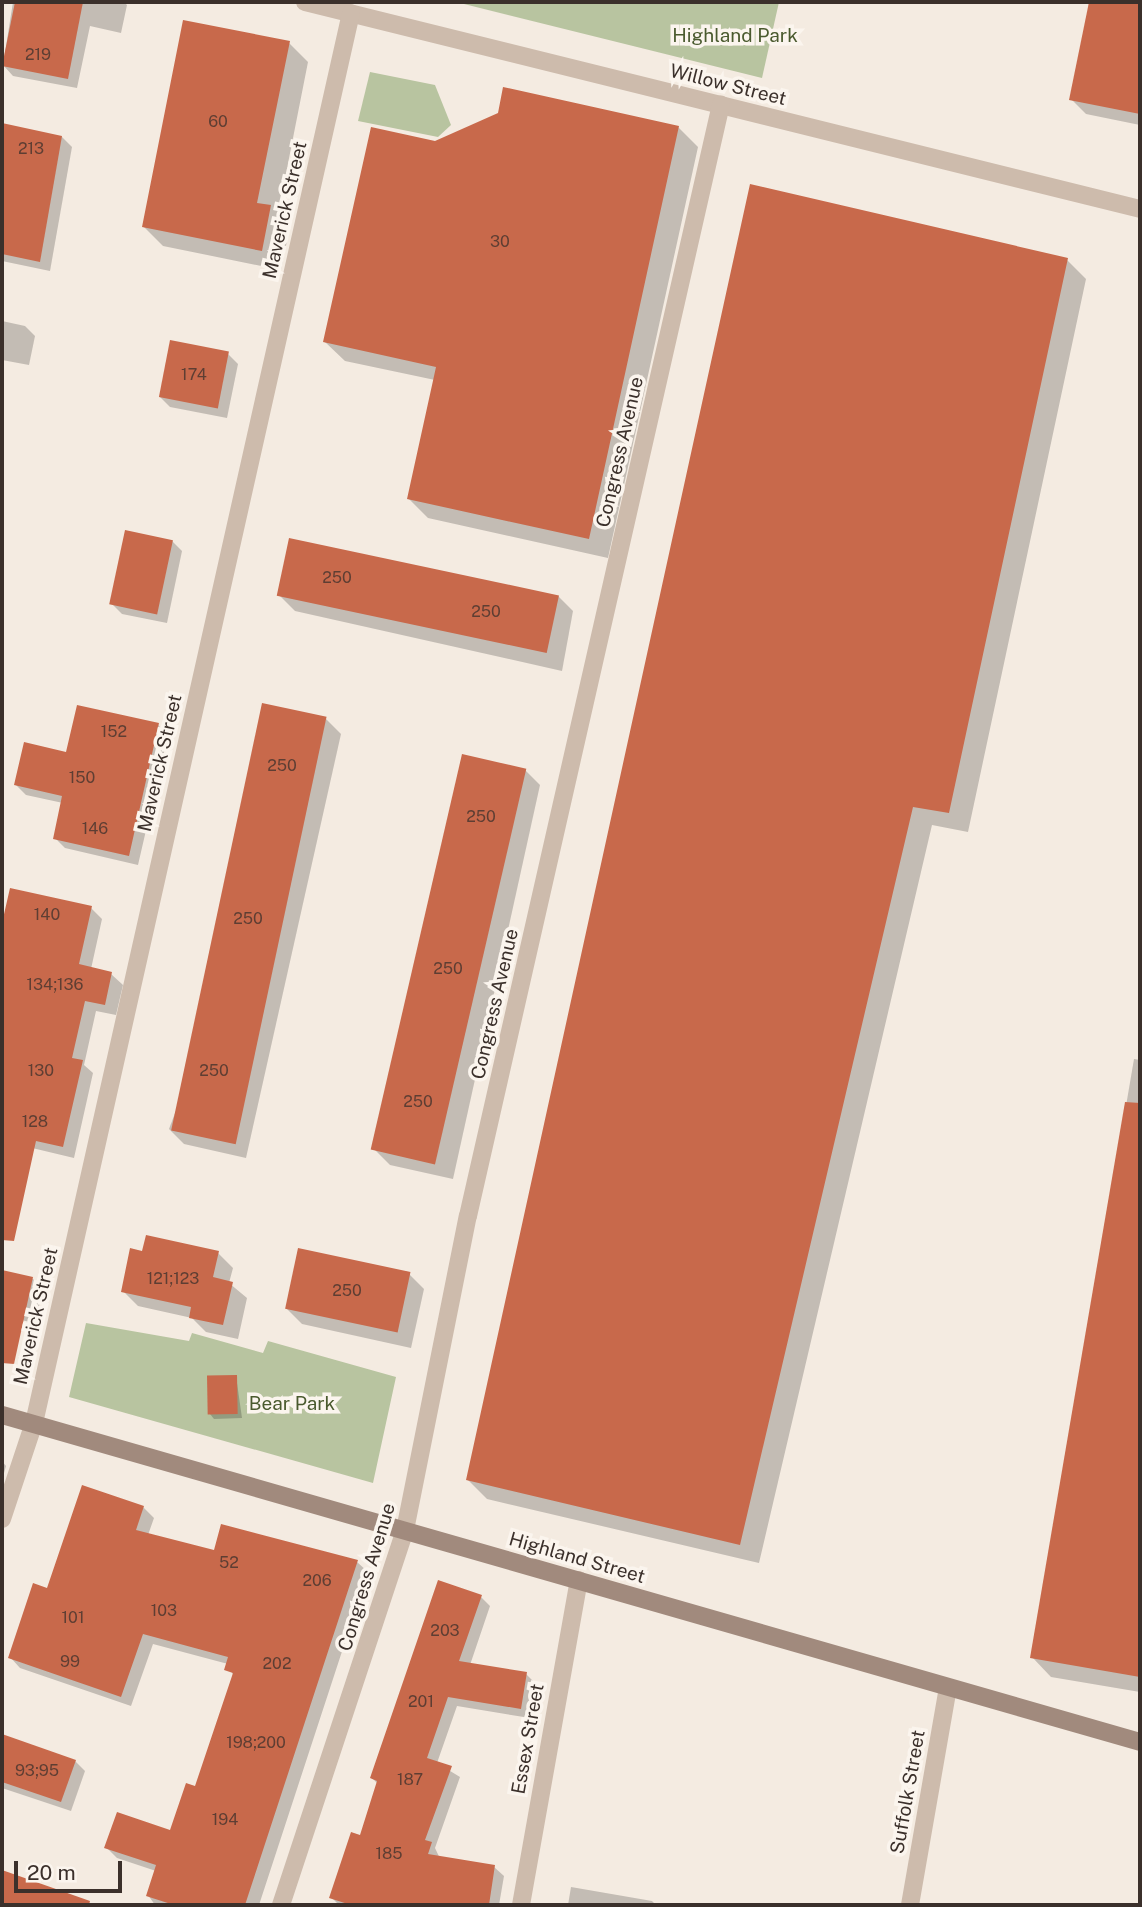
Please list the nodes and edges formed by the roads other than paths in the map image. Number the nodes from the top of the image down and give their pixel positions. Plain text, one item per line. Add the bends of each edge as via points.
1 (305, 2) edge
2 (351, 13) junction
3 (721, 104) junction
4 (1140, 209) edge
5 (2, 1415) edge
6 (34, 1423) junction
7 (2, 1519) edge
8 (405, 1530) junction
9 (579, 1580) junction
10 (948, 1687) junction
11 (1140, 1742) edge
12 (281, 1905) edge
13 (521, 1905) edge
14 (909, 1905) edge

1 - 2 street, Willow Street
2 - 3 street, Willow Street
2 - 6 street, Maverick Street
3 - 4 street, Willow Street
3 - 8 street, Congress Avenue via 468,1216
5 - 6 street, Highland Street
6 - 7 street, Maverick Street
6 - 8 street, Highland Street
8 - 9 street, Highland Street
8 - 12 street, Congress Avenue
9 - 10 street, Highland Street
9 - 13 street, Essex Street
10 - 11 street, Highland Street
10 - 14 street, Suffolk Street

